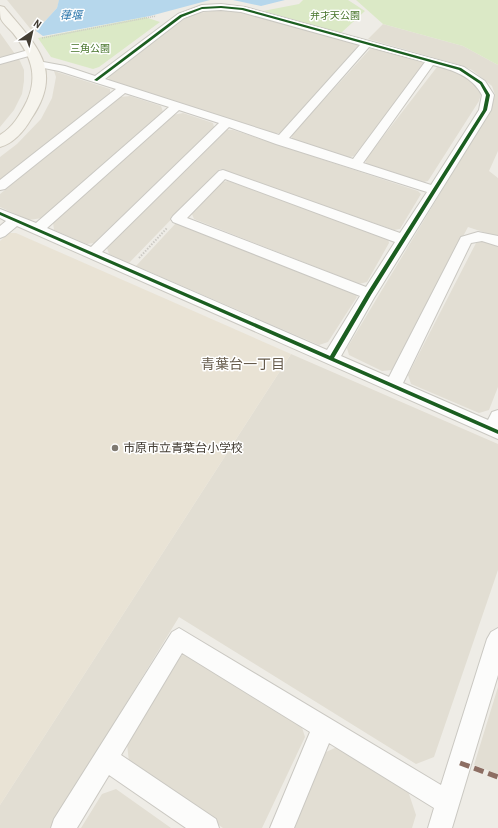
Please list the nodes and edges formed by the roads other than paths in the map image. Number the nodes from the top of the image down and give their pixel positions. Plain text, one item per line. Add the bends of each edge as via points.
1 (0, 10) edge
2 (366, 44) junction
3 (32, 52) junction
4 (0, 61) edge
5 (431, 61) junction
6 (96, 80) junction
7 (123, 89) junction
8 (176, 107) junction
9 (226, 123) junction
10 (280, 141) junction
11 (0, 142) edge
12 (355, 165) junction
13 (0, 186) edge
14 (434, 190) junction
15 (0, 213) edge
16 (15, 220) junction
17 (37, 230) junction
18 (0, 233) edge
19 (402, 239) junction
20 (498, 241) edge
21 (92, 254) junction
22 (369, 294) junction
23 (331, 358) junction
24 (393, 386) junction
25 (496, 426) edge
26 (498, 639) edge
27 (324, 727) junction
28 (106, 759) junction
29 (448, 803) junction
30 (63, 828) edge
31 (207, 828) edge
32 (282, 828) edge
33 (440, 828) edge

1 - 3 street
2 - 5 street
2 - 6 street via 242,9 202,8 181,16
2 - 10 street
3 - 4 street
3 - 6 street via 60,68
3 - 11 street via 40,81 38,92 14,132
5 - 12 street
5 - 14 street via 460,69 481,83 488,95 485,110
6 - 7 street
7 - 8 street
7 - 13 street
8 - 9 street
8 - 17 street
9 - 10 street
9 - 21 street
10 - 12 street
12 - 14 street
14 - 19 street
15 - 16 street
16 - 17 street
16 - 18 street
17 - 21 street
19 - 22 street
19 - 22 street via 223,174 178,219
20 - 24 street via 480,235 466,240
21 - 23 street
22 - 23 street
23 - 24 street
24 - 25 street
26 - 29 street
27 - 28 street via 179,639
27 - 29 street
27 - 32 street
28 - 30 street
28 - 31 street
29 - 33 street

